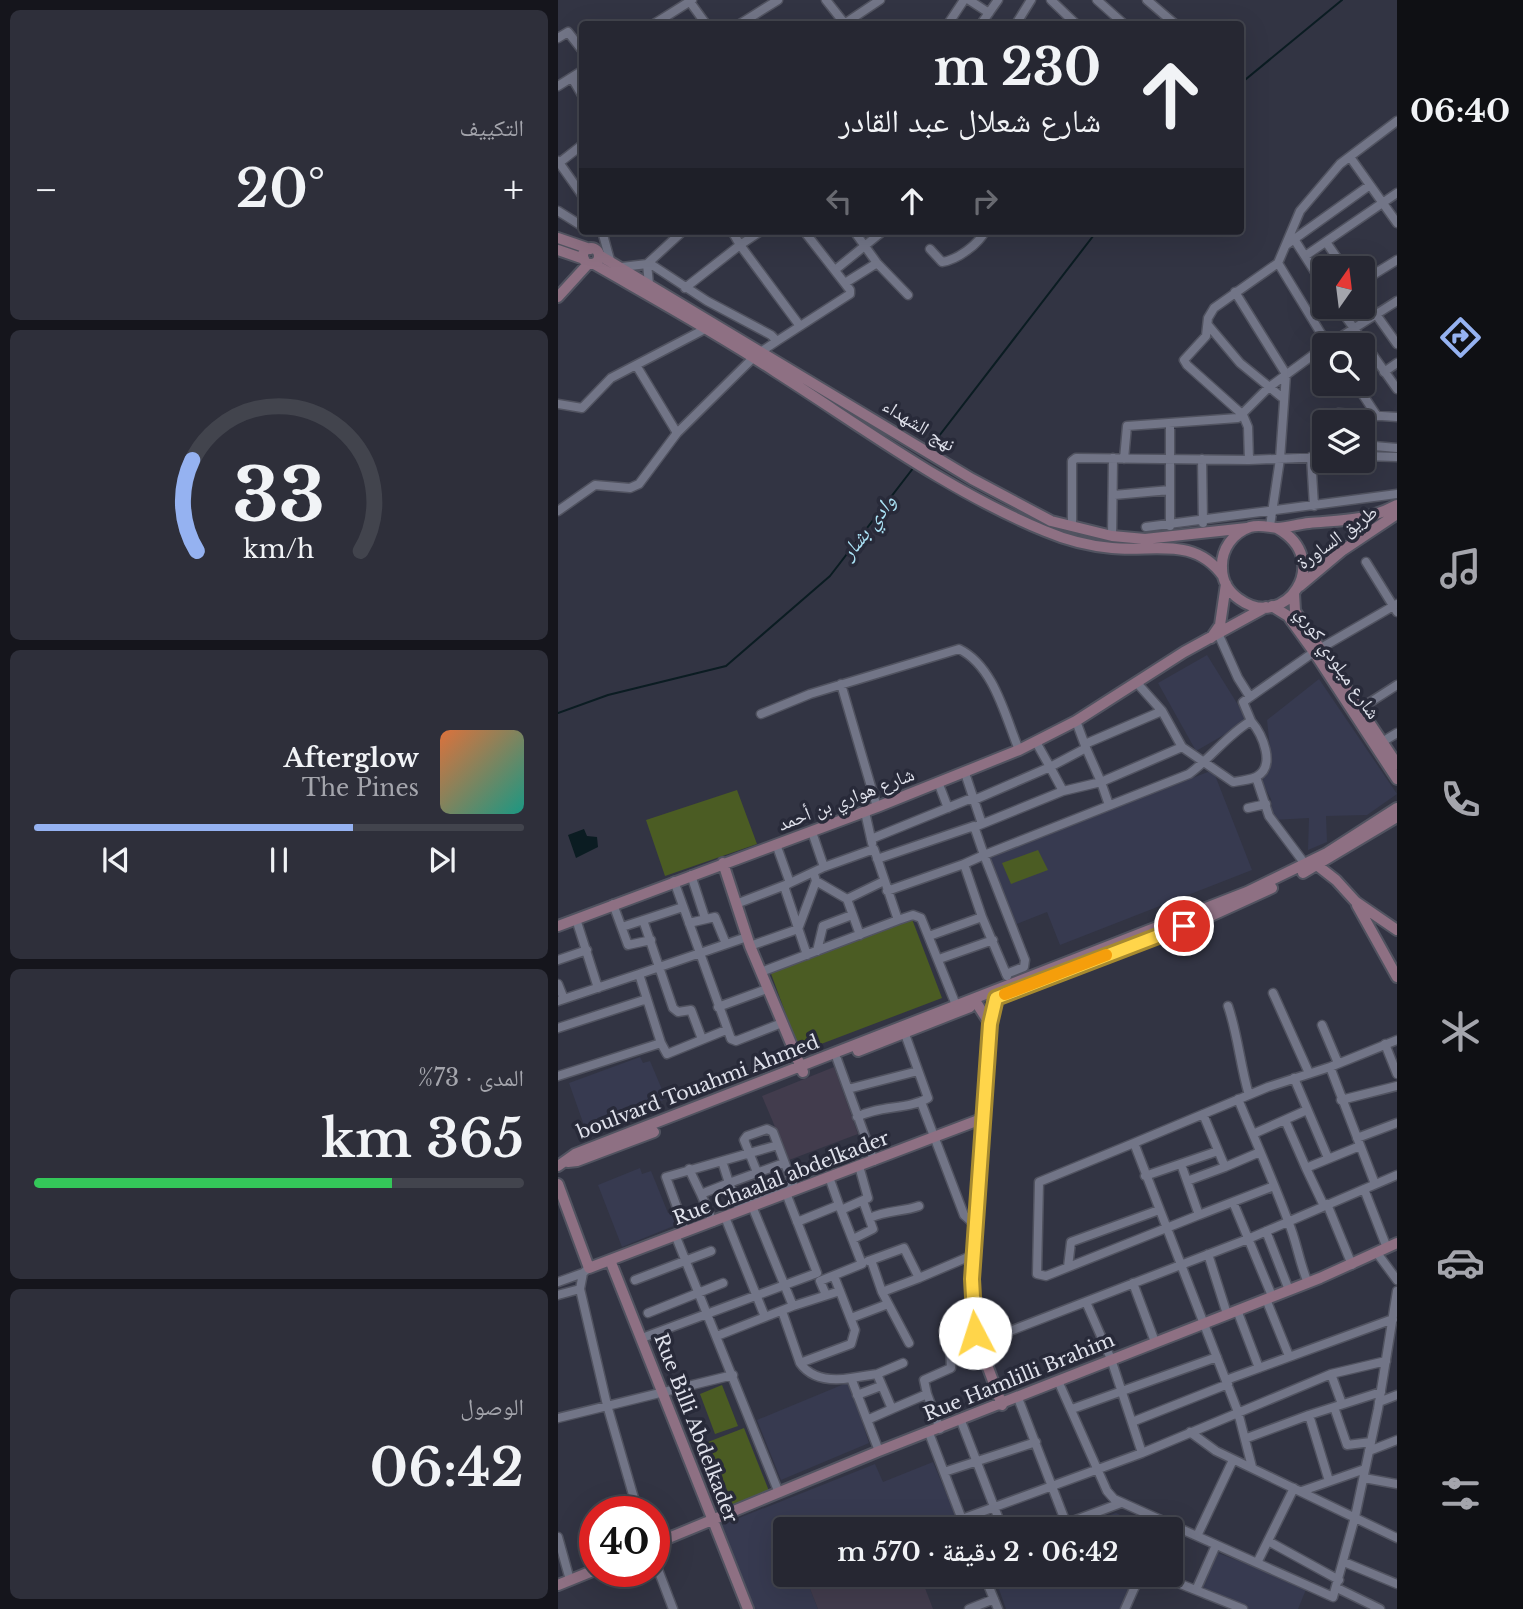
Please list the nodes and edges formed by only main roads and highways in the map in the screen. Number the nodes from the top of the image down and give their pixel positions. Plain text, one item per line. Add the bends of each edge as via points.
1 (558, 238) edge
2 (558, 250) edge
3 (594, 258) junction
4 (558, 298) edge
5 (758, 354) junction
6 (1397, 505) edge
7 (1397, 514) edge
8 (1274, 527) junction
9 (1247, 528) junction
10 (1224, 580) junction
11 (1296, 591) junction
12 (1269, 607) junction
13 (1215, 635) junction
14 (1318, 650) junction
15 (1357, 711) junction
16 (1397, 764) edge
17 (1397, 779) edge
18 (1397, 808) edge
19 (1397, 817) edge
20 (1328, 856) junction
21 (723, 863) junction
22 (1311, 864) junction
23 (1336, 880) junction
24 (1356, 902) junction
25 (558, 926) edge
26 (1395, 929) edge
27 (1163, 930) junction
28 (1377, 943) junction
29 (1397, 977) edge
30 (995, 995) junction
31 (975, 1002) junction
32 (990, 1024) junction
33 (801, 1069) junction
34 (984, 1118) junction
35 (563, 1164) edge
36 (558, 1184) edge
37 (1387, 1248) edge
38 (610, 1260) junction
39 (1002, 1405) junction
40 (713, 1520) junction
41 (670, 1537) edge
42 (579, 1576) edge
43 (558, 1585) edge
44 (748, 1609) edge

1 - 3 main road, نهج الشهداء
2 - 3 main road, نهج الشهداء
3 - 4 main road
3 - 5 main road, نهج الشهداء via 705,329
3 - 5 main road, نهج الشهداء via 622,267
5 - 9 main road, نهج الشهداء via 1023,508 1072,526 1145,539
5 - 10 main road, نهج الشهداء via 900,453 1048,532 1108,548 1193,551 1212,561
6 - 8 main road, طريق الساورة via 1364,518
7 - 11 main road, طريق الساورة via 1343,550
8 - 9 main road
8 - 11 main road via 1296,542 1302,553 1303,577
9 - 10 main road via 1229,542 1224,553
10 - 12 main road via 1242,602
10 - 13 main road
11 - 12 main road
11 - 14 main road, شارع ميلودي كوري via 1295,611
12 - 13 main road
12 - 14 main road, شارع ميلودي كوري via 1288,616
13 - 21 main road, شارع هواري بن أحمد via 1076,721 1019,750
14 - 15 main road, شارع ميلودي كوري
15 - 16 main road, شارع ميلودي كوري
15 - 17 main road, شارع ميلودي كوري
18 - 20 main road, boulvard Touahmi Ahmed
19 - 20 main road, boulvard Touahmi Ahmed
20 - 22 main road, boulvard Touahmi Ahmed
20 - 23 main road
21 - 25 main road, شارع هواري بن أحمد
21 - 33 main road
22 - 23 main road
22 - 27 main road, boulvard Touahmi Ahmed
23 - 24 main road
24 - 26 main road
24 - 28 main road
26 - 28 main road via 1383,933
27 - 30 main road, boulvard Touahmi Ahmed
27 - 30 main road, boulvard Touahmi Ahmed via 1011,985
28 - 29 main road
30 - 31 main road, boulvard Touahmi Ahmed
30 - 32 main road
31 - 32 main road
31 - 33 main road, boulvard Touahmi Ahmed via 904,1034
31 - 33 main road, boulvard Touahmi Ahmed via 956,1005
32 - 34 main road
33 - 35 main road, boulvard Touahmi Ahmed via 575,1154
34 - 38 main road, Rue Chaalal abdelkader via 739,1207 713,1222
34 - 39 main road via 972,1301 977,1338
36 - 38 main road, Rue Chaalal abdelkader via 586,1270
37 - 39 main road, Rue Hamlilli Brahim
38 - 40 main road, Rue Billi Abdelkader
39 - 40 main road, Rue Hamlilli Brahim
40 - 41 main road, Rue Hamlilli Brahim
40 - 44 main road, Rue Billi Abdelkader
42 - 43 main road

